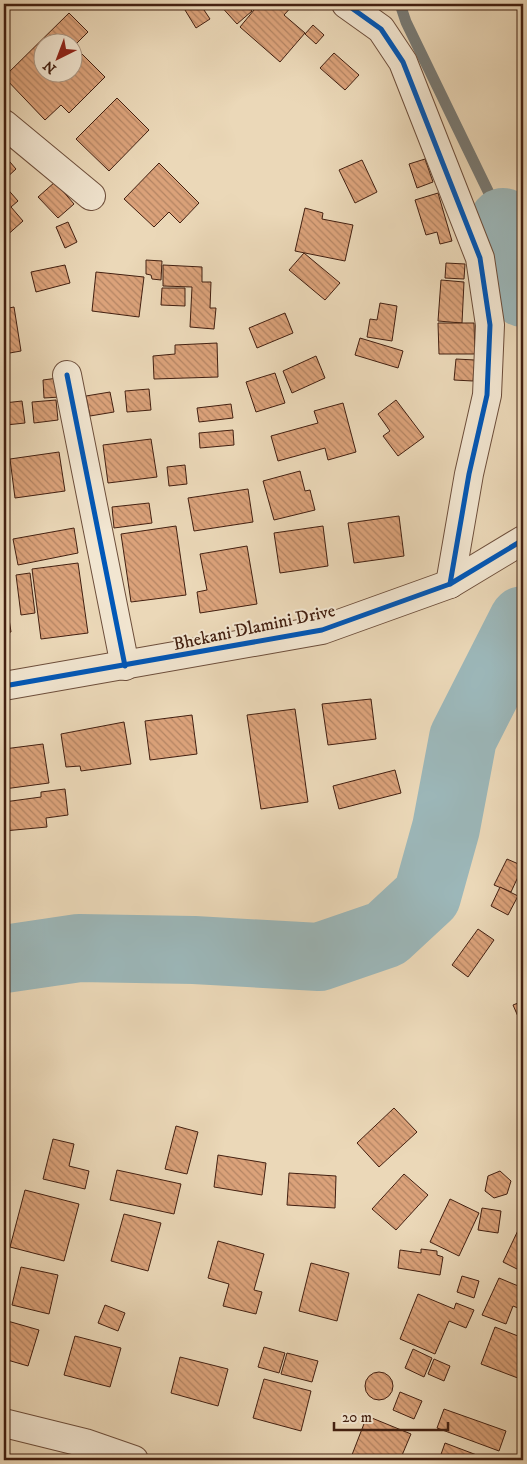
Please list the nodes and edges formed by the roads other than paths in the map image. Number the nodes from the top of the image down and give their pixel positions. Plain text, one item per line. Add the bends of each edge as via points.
1 (346, 4) edge
2 (4, 124) edge
3 (91, 196) dead end
4 (67, 375) dead end
5 (523, 540) edge
6 (450, 584) junction
7 (125, 666) junction
8 (4, 686) edge
9 (4, 1423) edge
10 (134, 1460) edge

1 - 6 street via 381,29 403,62 480,258 490,325 487,395
2 - 3 street
4 - 7 street
5 - 6 street, Bhekani Dlamini Drive
6 - 7 street, Bhekani Dlamini Drive via 322,630
7 - 8 street, Bhekani Dlamini Drive
9 - 10 street via 85,1443

